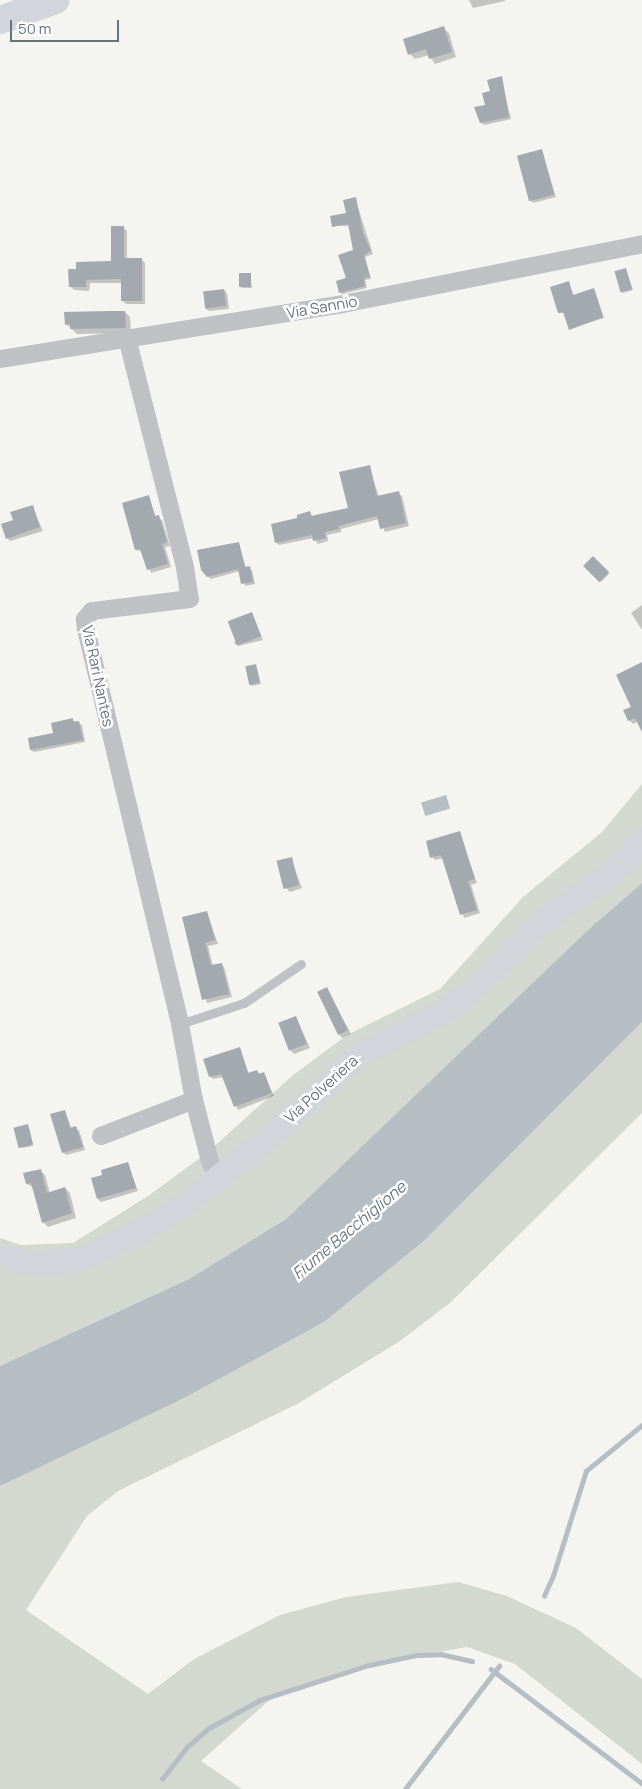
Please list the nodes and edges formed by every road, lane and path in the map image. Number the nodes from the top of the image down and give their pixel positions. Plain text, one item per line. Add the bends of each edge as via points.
1 (56, 0) edge
2 (0, 20) edge
3 (642, 244) edge
4 (127, 338) junction
5 (0, 359) edge
6 (642, 840) edge
7 (301, 964) dead end
8 (180, 1024) junction
9 (194, 1100) junction
10 (101, 1136) dead end
11 (218, 1179) junction
12 (0, 1257) edge

1 - 2 highway
3 - 4 street, Via Sannio via 343,304
4 - 5 street, Via Sannio
4 - 8 street, Via Rari Nantes via 190,599 92,611 85,619
6 - 11 street, Via Polveriera via 627,859 539,924 468,993 440,1013 359,1054
7 - 8 lane via 244,1004
8 - 9 street, Via Rari Nantes
9 - 10 street
9 - 11 street, Via Rari Nantes
11 - 12 street, Via Polveriera via 184,1205 137,1233 81,1259 35,1263

